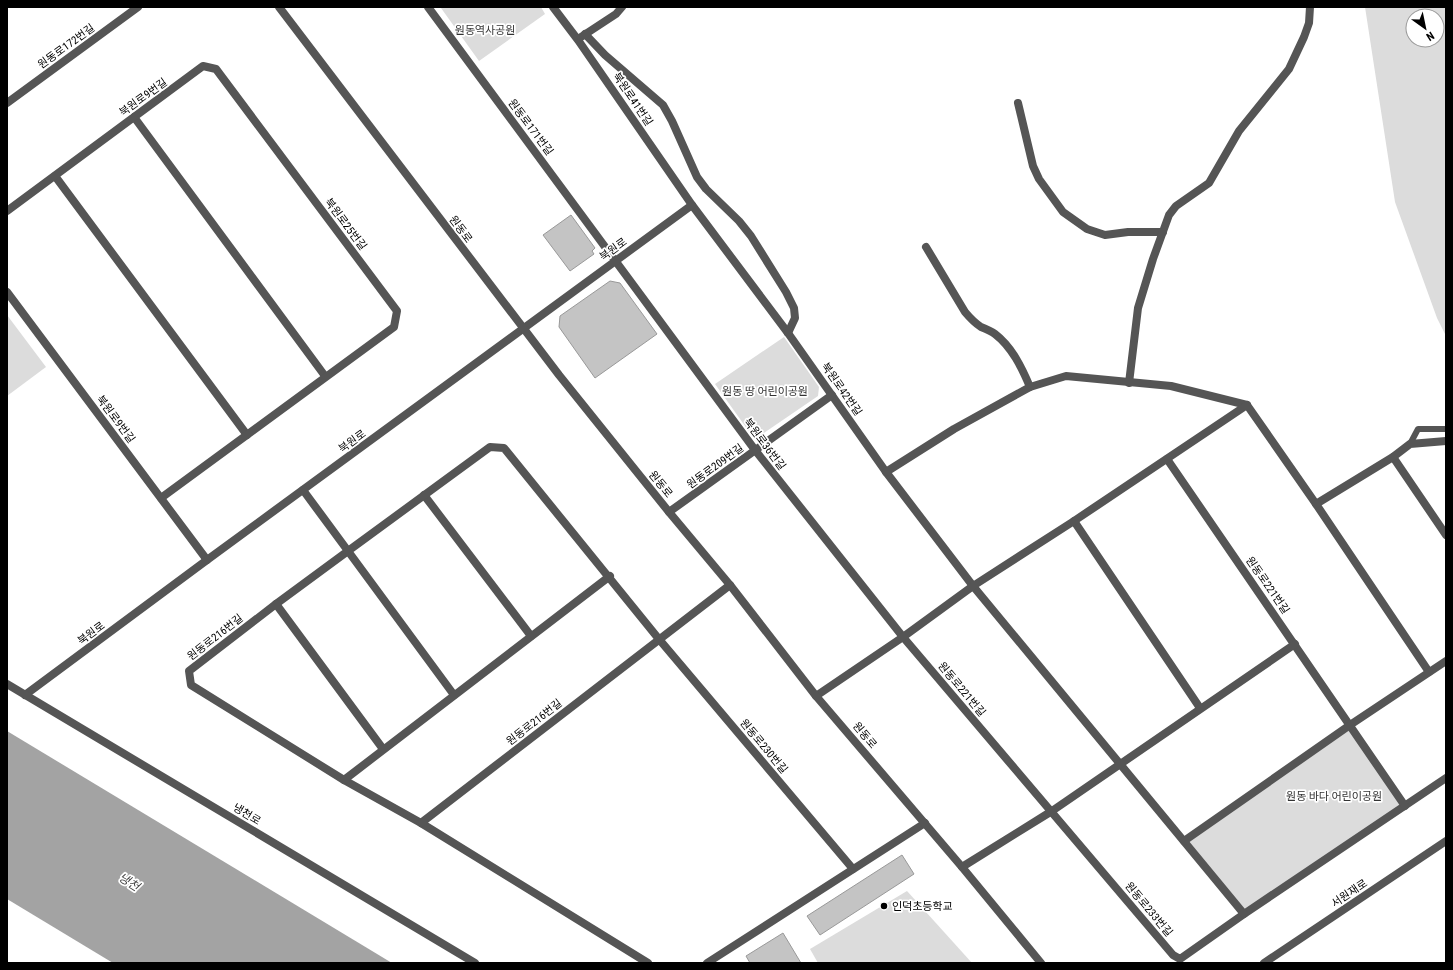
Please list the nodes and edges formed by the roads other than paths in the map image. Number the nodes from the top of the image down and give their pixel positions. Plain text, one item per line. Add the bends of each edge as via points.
1 (138, 7) edge
2 (279, 7) edge
3 (428, 7) edge
4 (553, 7) edge
5 (622, 7) edge
6 (1310, 7) edge
7 (585, 34) junction
8 (578, 40) junction
9 (216, 69) joint
10 (7, 103) edge
11 (1018, 103) dead end
12 (134, 117) junction
13 (55, 176) junction
14 (692, 205) junction
15 (7, 211) edge
16 (1163, 232) junction
17 (926, 247) dead end
18 (616, 261) junction
19 (7, 292) edge
20 (523, 329) junction
21 (788, 333) junction
22 (325, 376) junction
23 (1129, 383) junction
24 (1030, 387) junction
25 (832, 394) junction
26 (1247, 405) junction
27 (1446, 429) edge
28 (247, 435) junction
29 (1446, 441) edge
30 (1410, 444) junction
31 (755, 450) junction
32 (1393, 457) junction
33 (1167, 459) junction
34 (886, 472) junction
35 (303, 490) junction
36 (424, 495) junction
37 (161, 498) junction
38 (1316, 504) junction
39 (669, 512) junction
40 (1074, 521) junction
41 (1446, 535) edge
42 (348, 551) junction
43 (207, 560) junction
44 (610, 576) junction
45 (730, 585) junction
46 (973, 586) junction
47 (276, 604) junction
48 (530, 636) junction
49 (903, 637) junction
50 (659, 638) junction
51 (1295, 644) junction
52 (1446, 661) edge
53 (1429, 672) junction
54 (7, 684) edge
55 (25, 695) junction
56 (454, 695) junction
57 (816, 696) junction
58 (1200, 708) junction
59 (1350, 725) junction
60 (383, 749) junction
61 (1119, 763) junction
62 (1446, 778) edge
63 (344, 780) junction
64 (1405, 806) junction
65 (1052, 811) junction
66 (421, 823) junction
67 (925, 823) junction
68 (1184, 841) junction
69 (1446, 841) edge
70 (962, 867) junction
71 (853, 869) junction
72 (1244, 914) junction
73 (475, 963) edge
74 (648, 963) edge
75 (707, 963) edge
76 (1041, 963) edge
77 (1264, 963) edge

1 - 10 street, 원동로172번길
2 - 20 street, 원동로
3 - 18 street, 원동로171번길
4 - 8 street, 북원로41번길
5 - 7 street via 616,14
6 - 16 street via 1309,23 1289,69 1239,131 1209,183 1176,206 1169,215
7 - 8 street
7 - 21 street via 663,105 696,177 751,236 786,292 794,308 795,318
8 - 14 street, 북원로41번길
9 - 12 street, 북원로9번길 via 203,66
9 - 22 street, 북원로25번길 via 397,311 394,326
11 - 16 street via 1038,179 1063,212 1087,228 1105,235
12 - 13 street, 북원로9번길
12 - 22 street
13 - 15 street, 북원로9번길
13 - 28 street
14 - 18 street, 북원로
14 - 21 street, 북원로42번길
16 - 23 street via 1138,308
17 - 24 street via 965,312 980,326 996,334 1022,366
18 - 20 street, 북원로
18 - 31 street, 북원로36번길
19 - 37 street, 북원로9번길
20 - 35 street, 북원로
20 - 39 street, 원동로
21 - 25 street, 북원로42번길
22 - 28 street, 북원로25번길
23 - 24 street via 1066,376
23 - 26 street via 1171,386
24 - 34 street via 954,429
25 - 31 street, 원동로209번길
25 - 34 street, 북원로42번길
26 - 33 street
26 - 38 street
27 - 30 lane via 1418,429
28 - 37 street, 북원로25번길
29 - 30 street
30 - 32 street
31 - 39 street, 원동로209번길
31 - 49 street, 북원로36번길
32 - 38 street
32 - 41 street
33 - 40 street
33 - 51 street, 원동로221번길
34 - 46 street, 북원로42번길
35 - 42 street
35 - 43 street, 북원로
36 - 42 street, 원동로216번길
36 - 44 street, 원동로216번길 via 490,447 504,448
36 - 48 street
37 - 43 street, 북원로9번길
38 - 53 street
39 - 45 street, 원동로
40 - 46 street
40 - 58 street
42 - 47 street, 원동로216번길
42 - 56 street
43 - 55 street, 북원로
44 - 48 street
44 - 50 street, 원동로216번길
45 - 50 street, 원동로216번길
45 - 57 street, 원동로
46 - 49 street
46 - 61 street
47 - 60 street
47 - 63 street, 원동로216번길 via 189,671 191,685
48 - 56 street
49 - 57 street
49 - 65 street, 원동로221번길
50 - 66 street, 원동로216번길
50 - 71 street, 원동로230번길
51 - 58 street
51 - 59 street, 원동로221번길
52 - 53 street
53 - 59 street
54 - 55 street, 냉천로
55 - 73 street, 냉천로
56 - 60 street
57 - 67 street, 원동로
58 - 61 street
59 - 64 street, 원동로221번길
59 - 68 street
60 - 63 street
61 - 65 street
61 - 68 street
62 - 64 street, 원동로233번길
63 - 66 street, 원동로216번길
64 - 72 street, 원동로233번길
65 - 70 street
65 - 72 street, 원동로233번길 via 1173,955 1180,959
66 - 74 street
67 - 70 street, 원동로
67 - 71 street
68 - 72 street
69 - 77 street, 서원재로
70 - 76 street, 원동로
71 - 75 street

